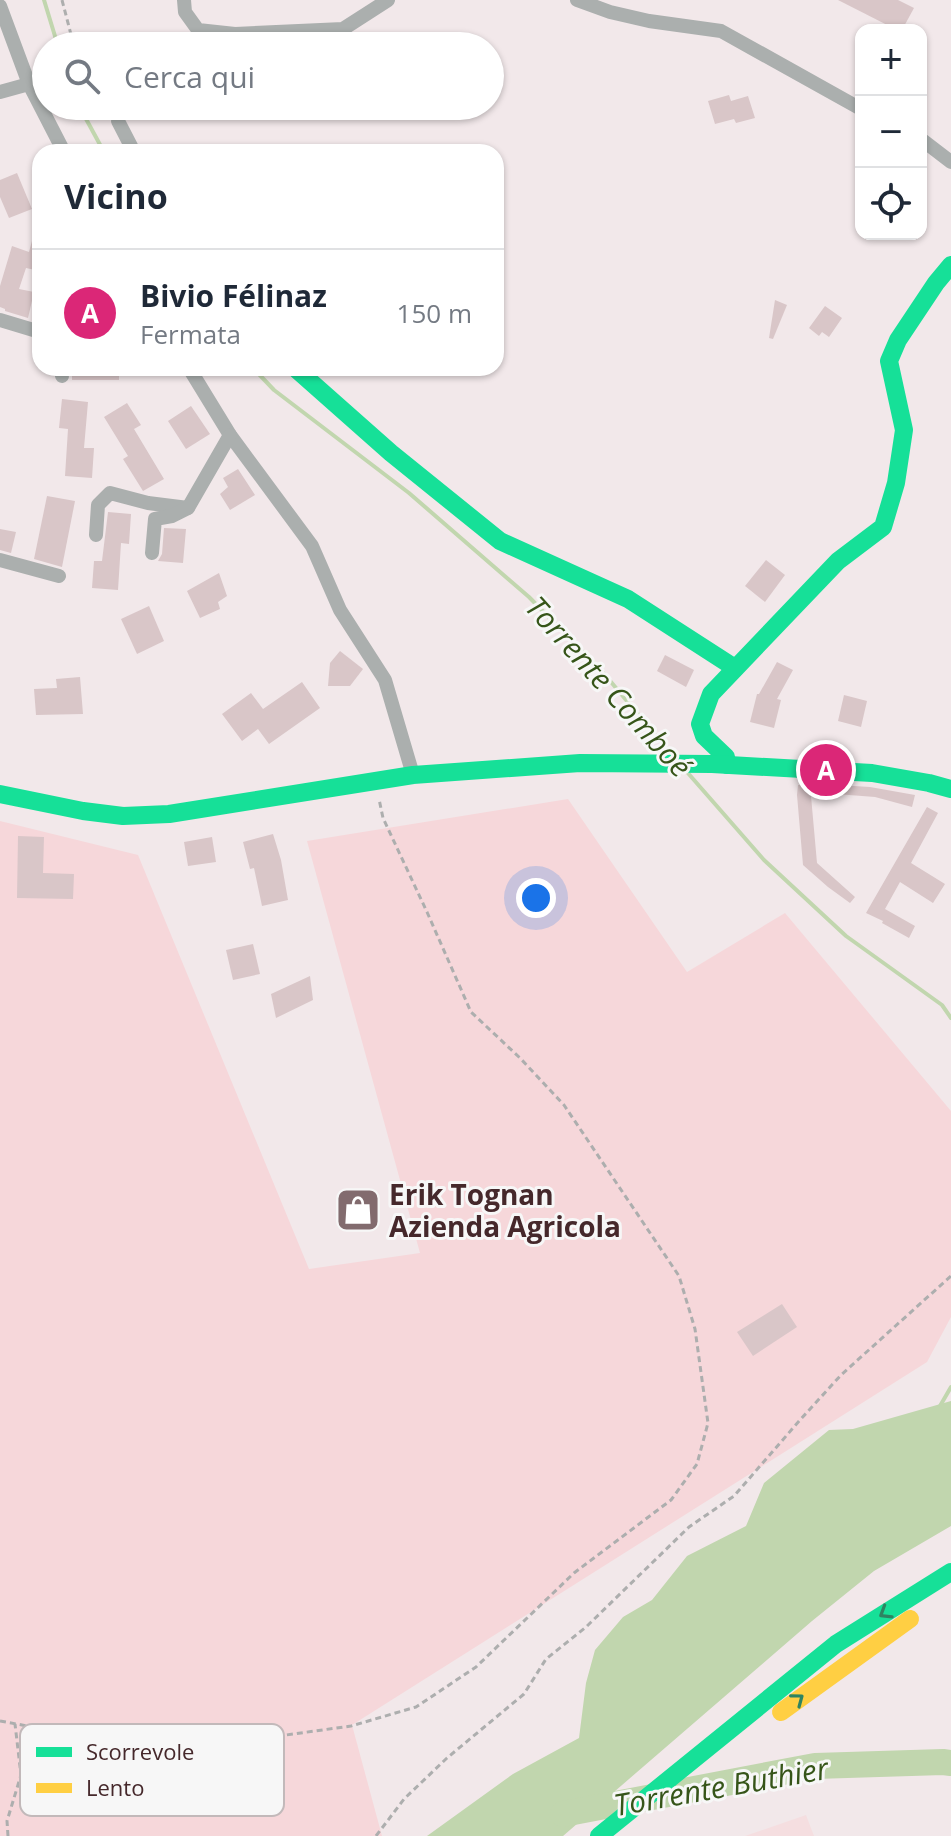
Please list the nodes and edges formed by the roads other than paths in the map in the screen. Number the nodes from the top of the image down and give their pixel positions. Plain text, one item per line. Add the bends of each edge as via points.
1 (184, 0) edge
2 (388, 0) edge
3 (577, 0) edge
4 (0, 6) edge
5 (216, 32) edge
6 (278, 32) edge
7 (29, 84) junction
8 (32, 90) edge
9 (0, 92) edge
10 (855, 106) edge
11 (48, 120) edge
12 (118, 120) edge
13 (60, 144) edge
14 (130, 144) edge
15 (927, 144) edge
16 (951, 162) edge
17 (951, 265) edge
18 (0, 320) edge
19 (32, 330) edge
20 (194, 376) edge
21 (304, 376) edge
22 (230, 435) junction
23 (188, 508) junction
24 (96, 535) dead end
25 (152, 553) dead end
26 (0, 560) edge
27 (59, 576) dead end
28 (735, 668) junction
29 (720, 764) junction
30 (413, 775) junction
31 (951, 789) edge
32 (0, 794) edge
33 (951, 1572) edge
34 (937, 1602) dead end
35 (771, 1720) dead end
36 (599, 1836) edge

1 - 5 street via 185,12 198,30
2 - 6 street via 343,29
3 - 10 street via 636,18 721,31
4 - 7 street
7 - 8 street
7 - 9 street
11 - 13 street
12 - 14 street
15 - 16 street
17 - 28 main road via 889,361 904,430 883,527 838,561
18 - 19 street
20 - 22 street
21 - 28 main road via 500,541 628,599
22 - 23 street
22 - 30 street via 312,546 340,610 385,680
23 - 24 street via 110,493 98,505
23 - 25 street via 155,519
26 - 27 street
28 - 29 main road via 711,694 700,724 704,736 726,757
29 - 30 main road via 580,763
29 - 31 main road via 872,773
30 - 32 main road via 169,814 123,816
33 -> 36 main road via 836,1644
35 -> 34 main road

